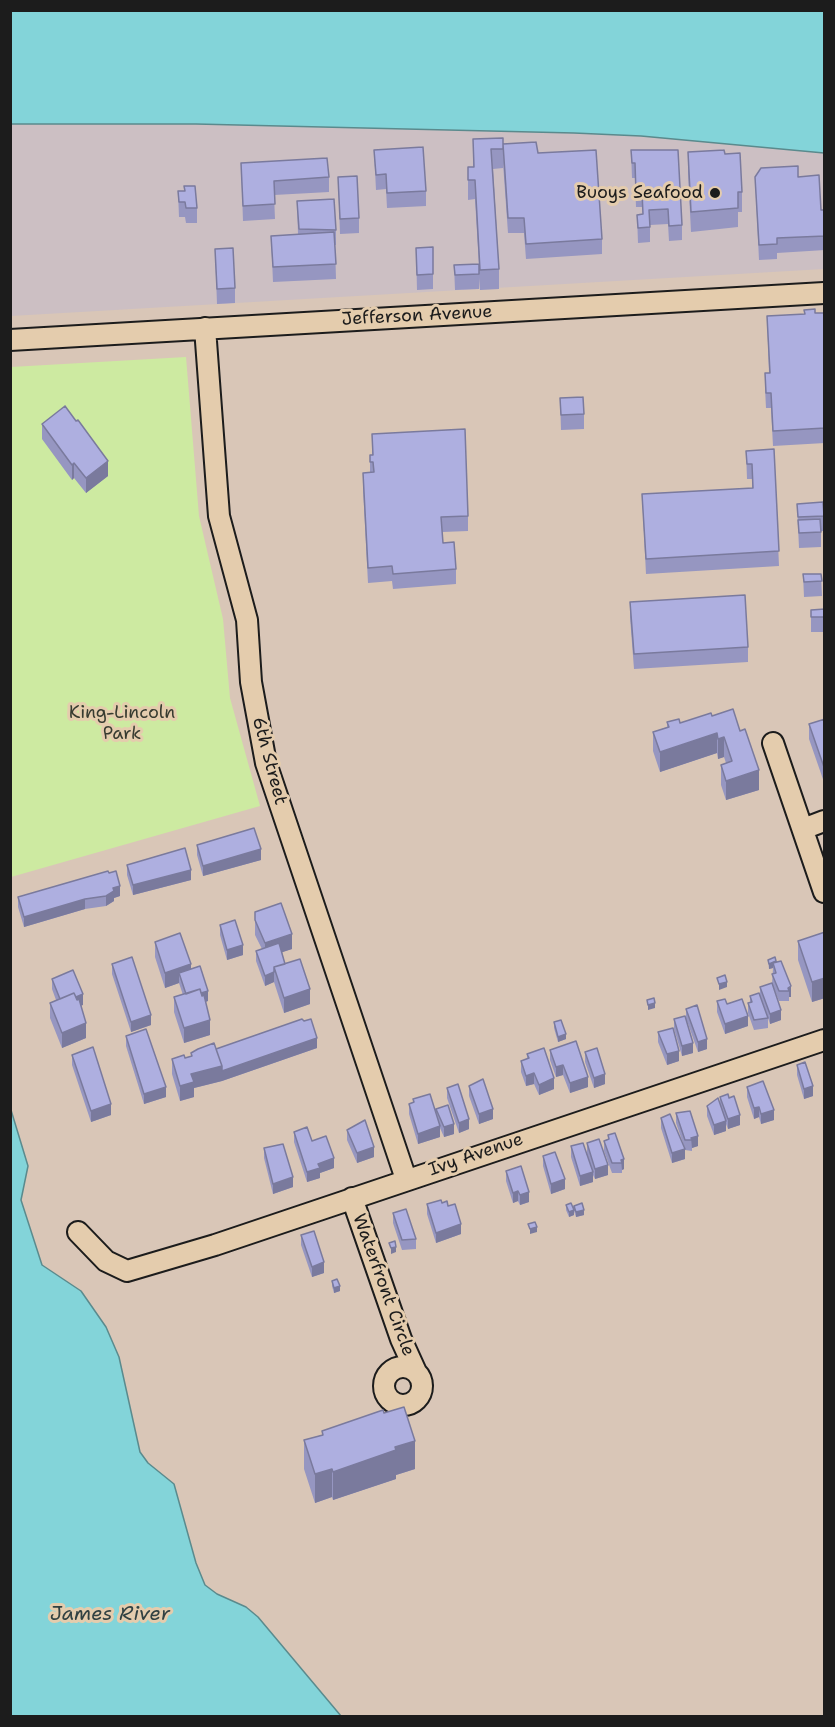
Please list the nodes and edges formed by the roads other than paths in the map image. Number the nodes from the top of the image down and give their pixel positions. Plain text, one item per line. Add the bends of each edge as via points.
1 (825, 293) edge
2 (205, 328) junction
3 (10, 340) edge
4 (773, 743) dead end
5 (825, 821) edge
6 (803, 829) junction
7 (825, 892) edge
8 (825, 1040) edge
9 (406, 1179) junction
10 (352, 1198) junction
11 (78, 1232) dead end
12 (416, 1372) dead end

1 - 2 street, Jefferson Avenue
2 - 3 street, Jefferson Avenue
2 - 9 street, 6th Street via 216,498 247,620 251,682 266,763
4 - 6 street
5 - 6 street
6 - 7 street
8 - 9 street, Ivy Avenue
9 - 10 street, Ivy Avenue
10 - 11 street, Ivy Avenue via 128,1271 106,1261
10 - 12 street, Waterfront Circle

